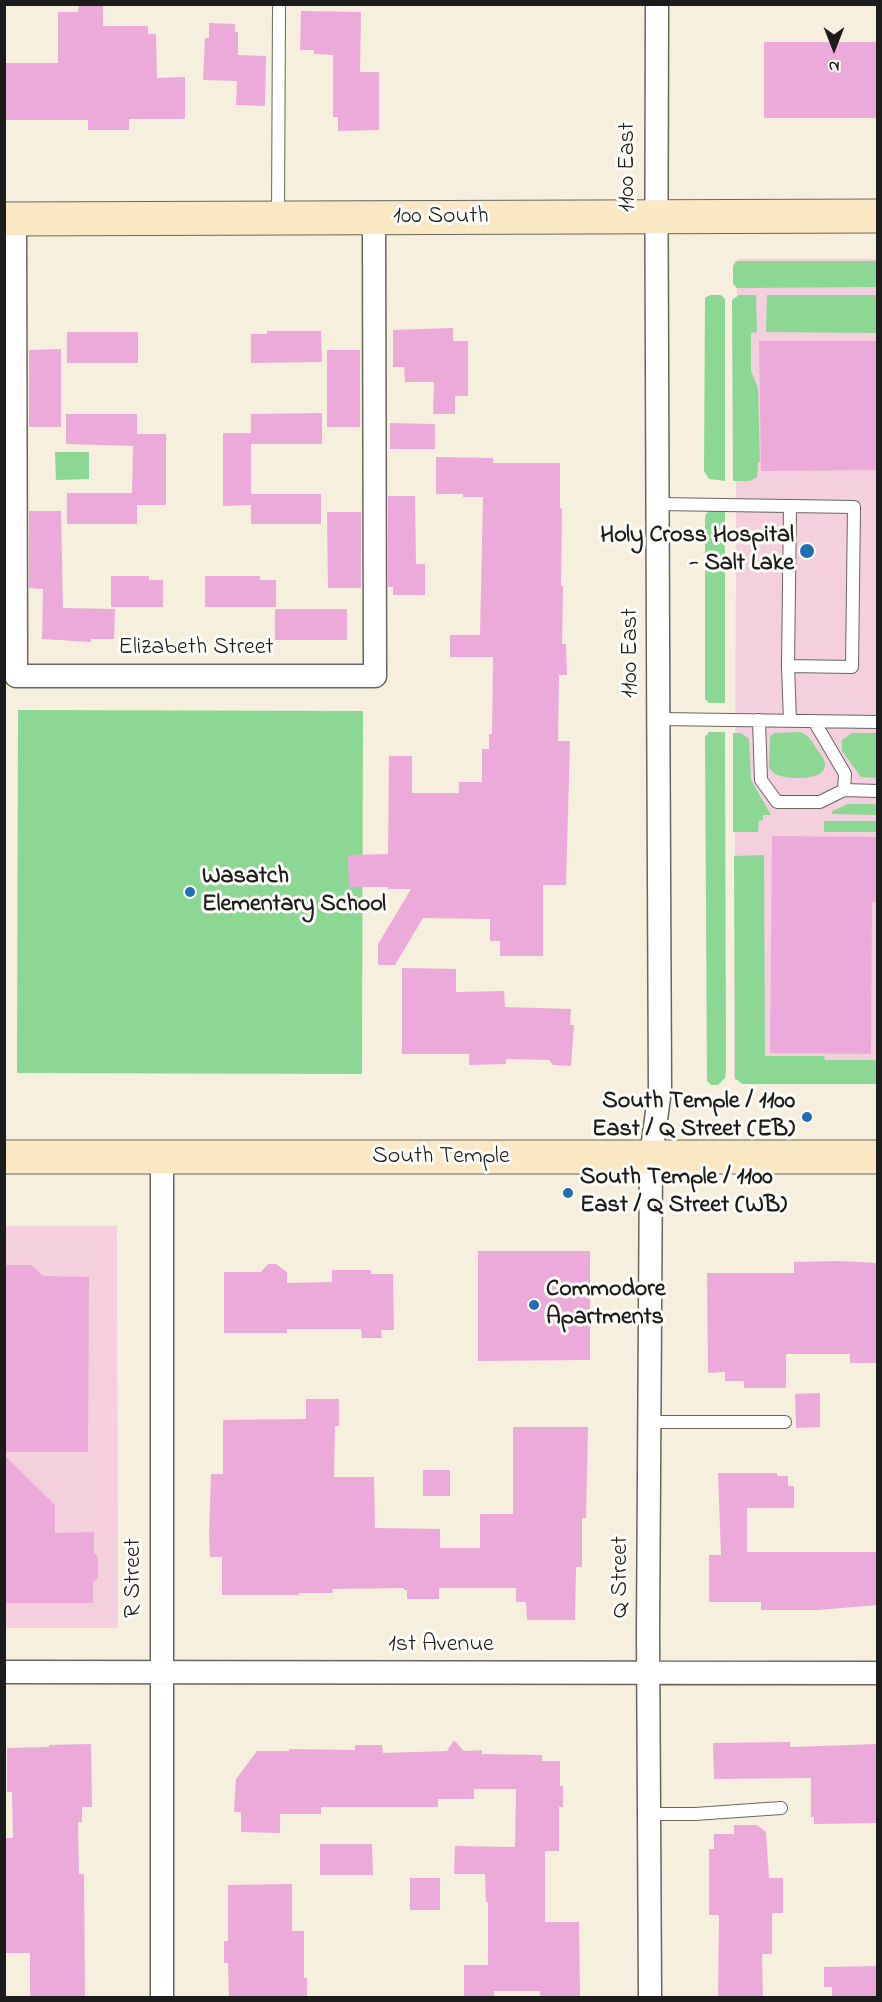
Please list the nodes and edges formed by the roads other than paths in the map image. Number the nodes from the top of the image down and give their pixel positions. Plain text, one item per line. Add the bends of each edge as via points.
1 (657, 4) edge
2 (279, 8) dead end
3 (878, 216) edge
4 (656, 218) junction
5 (10, 219) edge
6 (278, 219) junction
7 (374, 219) junction
8 (658, 504) junction
9 (790, 506) junction
10 (788, 666) junction
11 (659, 720) junction
12 (759, 720) junction
13 (790, 721) junction
14 (814, 721) junction
15 (878, 722) edge
16 (844, 790) junction
17 (878, 791) edge
18 (651, 1156) junction
19 (4, 1157) edge
20 (878, 1157) edge
21 (162, 1158) junction
22 (649, 1422) junction
23 (785, 1422) dead end
24 (4, 1672) edge
25 (161, 1673) junction
26 (649, 1673) junction
27 (878, 1673) edge
28 (781, 1808) dead end
29 (650, 1814) junction
30 (162, 1998) edge
31 (650, 1998) edge

1 - 4 street, 1100 East
2 - 6 lane
3 - 4 main road, 100 South
4 - 7 main road, 100 South
4 - 8 street, 1100 East
5 - 6 main road, 100 South
5 - 7 street, Elizabeth Street via 16,676 375,676
6 - 7 main road, 100 South
8 - 9 lane
8 - 11 street, 1100 East
9 - 10 lane
9 - 10 lane via 854,507 852,667
10 - 13 lane
11 - 12 lane
11 - 18 street, 1100 East via 660,1090
12 - 13 lane
12 - 16 lane via 761,780 777,802 820,802
13 - 14 lane
14 - 15 lane
14 - 16 lane via 845,774
16 - 17 lane
18 - 20 main road, South Temple
18 - 21 main road, South Temple
18 - 22 street, Q Street
19 - 21 main road, South Temple
21 - 25 street, R Street
22 - 23 lane
22 - 26 street, Q Street
24 - 25 street, 1st Avenue
25 - 26 street, 1st Avenue
25 - 30 street, R Street
26 - 27 street, 1st Avenue
26 - 29 street, Q Street
28 - 29 lane
29 - 31 street, Q Street

